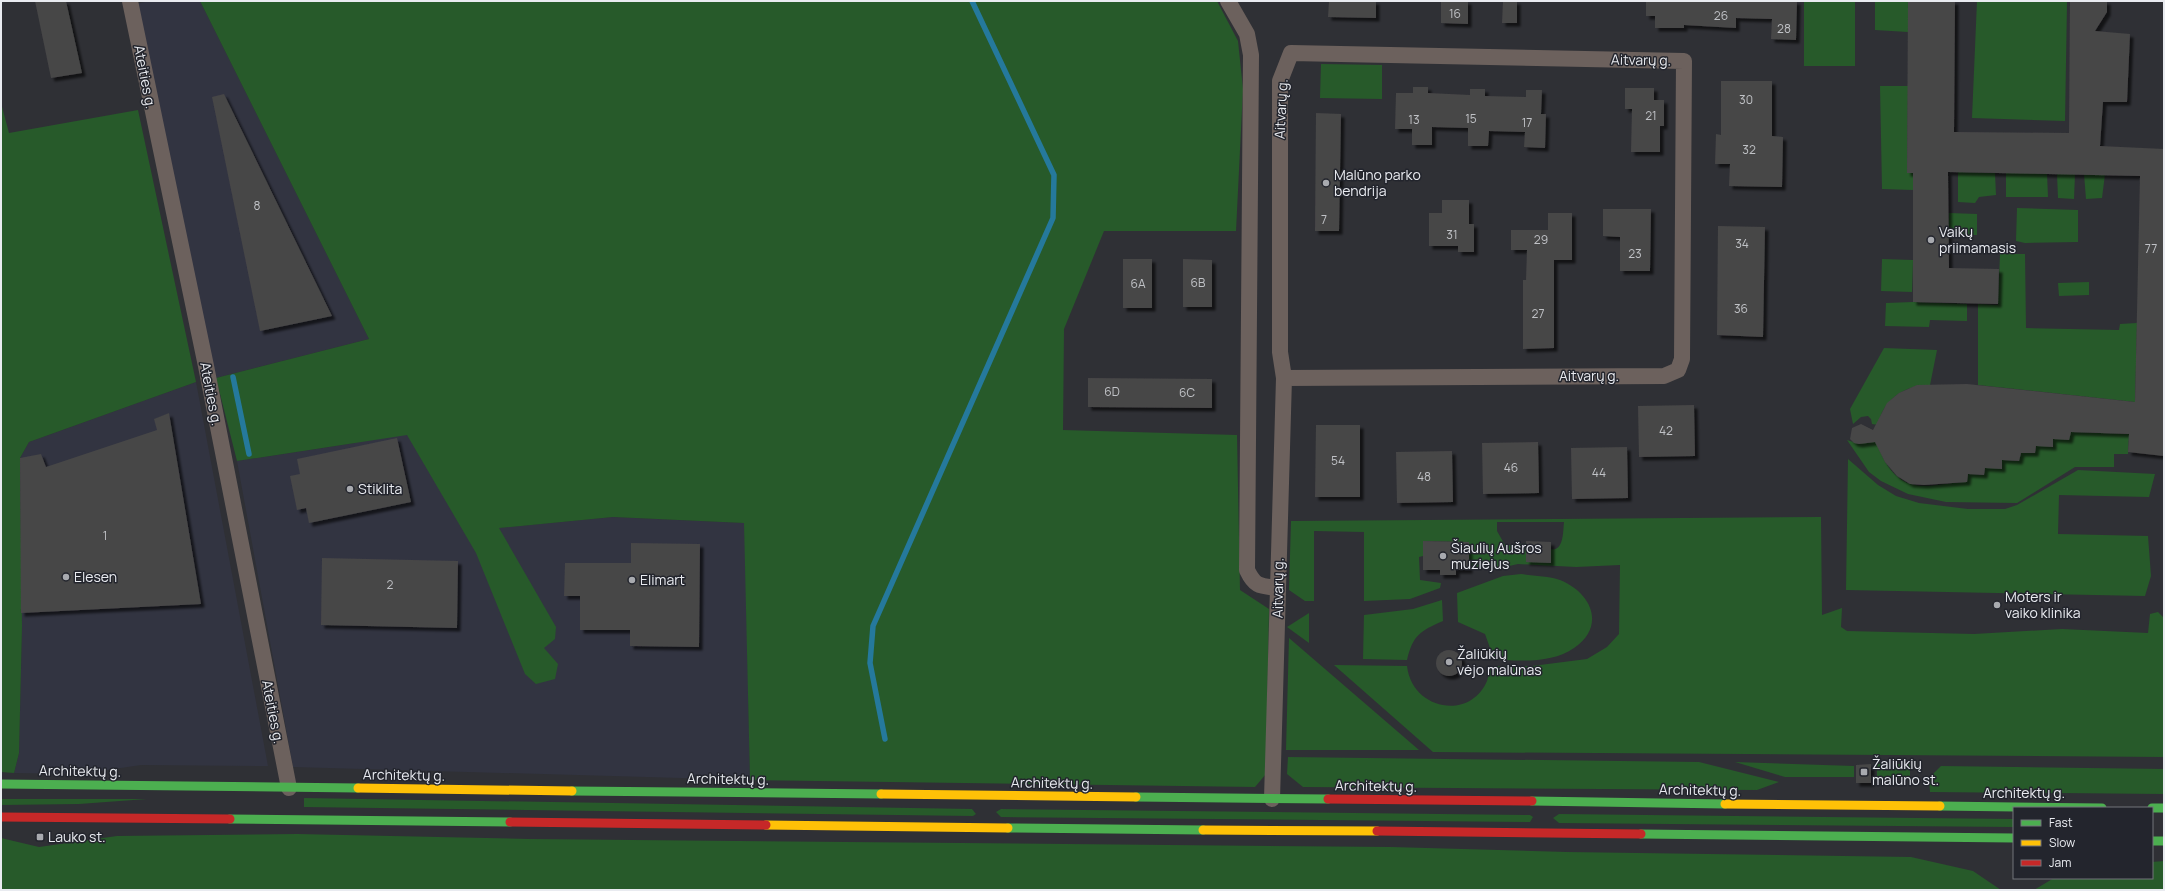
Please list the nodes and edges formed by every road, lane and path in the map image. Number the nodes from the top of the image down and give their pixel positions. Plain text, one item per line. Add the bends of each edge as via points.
1 (130, 1) edge
2 (1228, 1) edge
3 (1284, 378) junction
4 (1278, 588) junction
5 (1, 784) edge
6 (290, 798) junction
7 (1272, 799) junction
8 (2013, 808) edge
9 (2153, 808) edge
10 (2164, 808) edge
11 (1, 818) edge
12 (293, 820) junction
13 (2013, 838) edge
14 (2153, 841) edge
15 (2164, 841) edge

1 - 6 street, Ateities g. via 208,373
2 - 4 street via 1247,34 1251,55 1247,570 1252,581 1259,586
3 - 3 street, Aitvarų g. via 1664,376 1678,370 1682,359 1684,61 1291,53 1280,80 1280,352
3 - 4 street, Aitvarų g.
4 - 7 street, Aitvarų g.
5 - 6 main road, Architektų g.
6 - 7 main road, Architektų g.
6 - 12 main road
7 - 8 main road, Architektų g. via 1544,806
9 - 10 main road
11 - 12 main road
12 - 13 main road via 989,823 1544,829
14 - 15 main road

